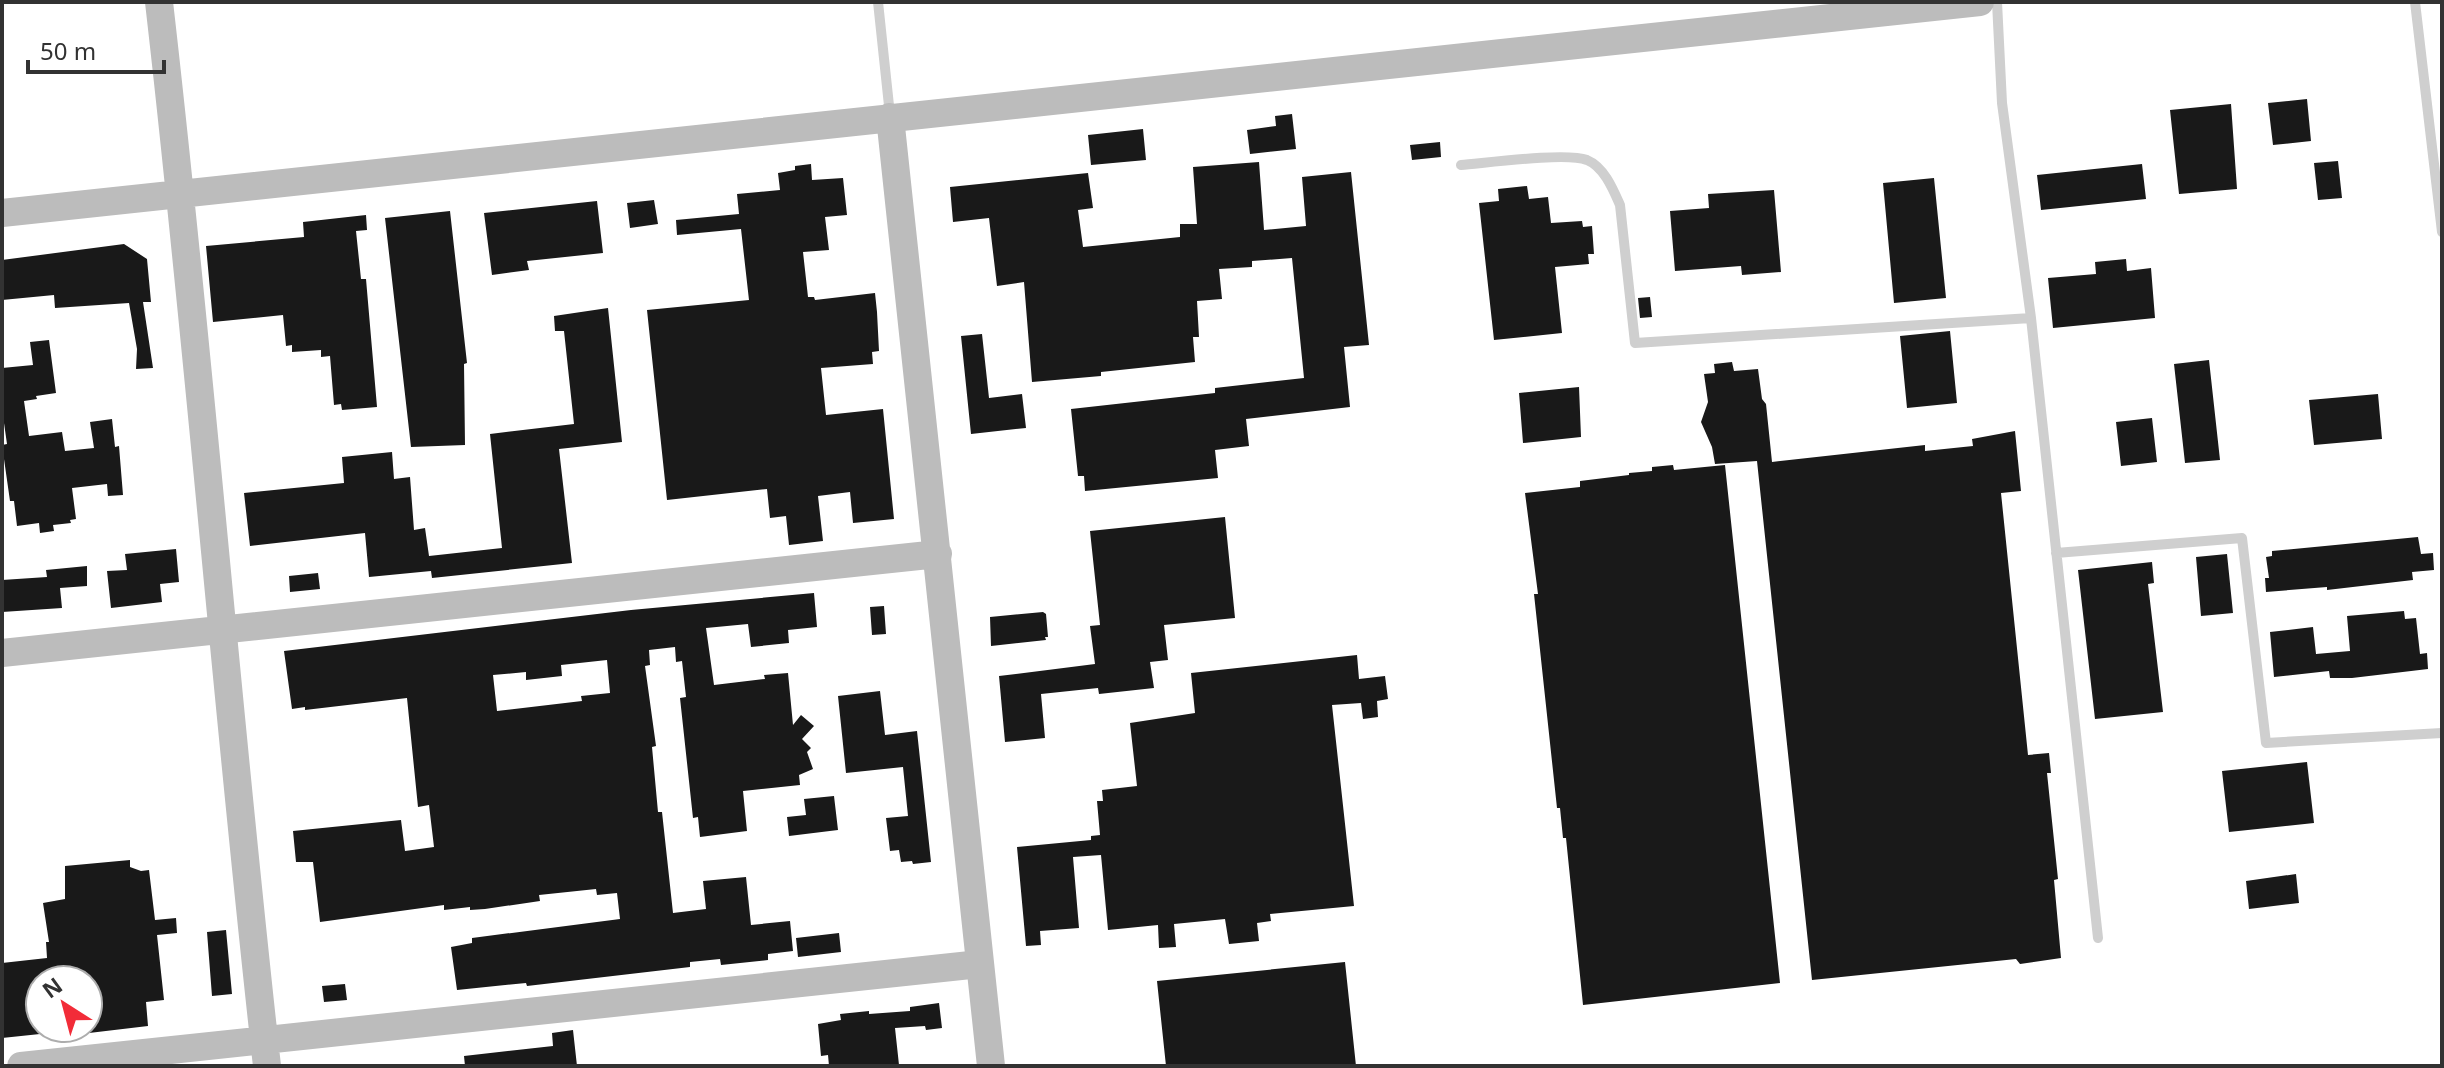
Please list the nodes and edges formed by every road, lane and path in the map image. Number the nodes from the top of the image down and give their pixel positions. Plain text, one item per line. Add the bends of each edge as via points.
1 (159, 2) edge
2 (878, 2) edge
3 (1980, 2) edge
4 (1997, 2) edge
5 (2415, 2) edge
6 (890, 117) junction
7 (1461, 165) dead end
8 (181, 194) junction
9 (2, 213) edge
10 (2442, 232) edge
11 (2031, 318) junction
12 (2056, 553) junction
13 (938, 554) junction
14 (221, 630) junction
15 (2, 653) edge
16 (2442, 733) edge
17 (2098, 938) dead end
18 (980, 964) junction
19 (266, 1053) edge
20 (21, 1066) edge
21 (991, 1066) edge

1 - 8 street
2 - 6 lane
3 - 6 street
4 - 11 lane via 2002,103
5 - 10 lane
6 - 8 street
6 - 13 street
7 - 11 lane via 1555,158 1587,160 1602,172 1620,205 1635,343
8 - 9 street
8 - 14 street
11 - 12 lane
12 - 16 lane via 2242,538 2266,743
12 - 17 lane
13 - 14 street
13 - 18 street
14 - 15 street
14 - 19 street
18 - 19 street
18 - 21 street
19 - 20 street

